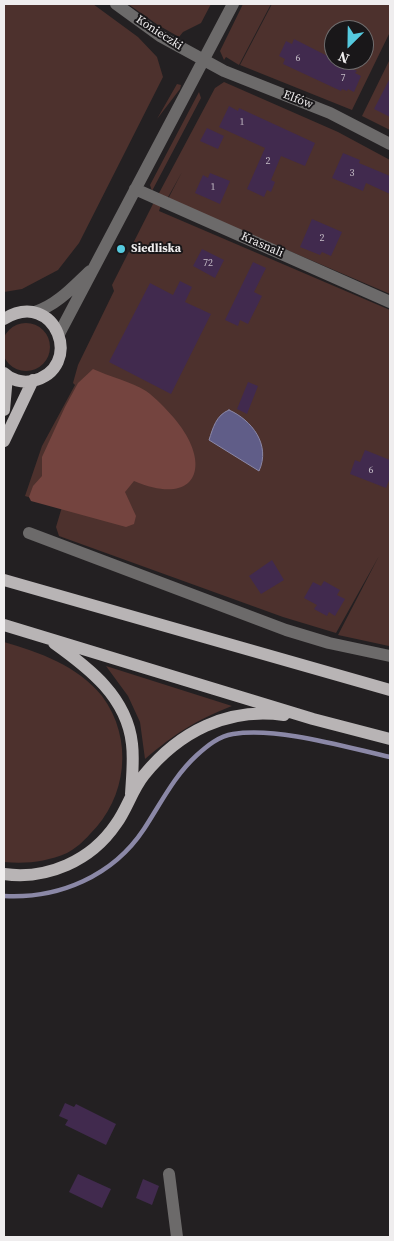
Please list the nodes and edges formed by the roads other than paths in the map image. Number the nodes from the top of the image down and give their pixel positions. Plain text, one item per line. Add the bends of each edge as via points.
1 (116, 4) edge
2 (233, 4) edge
3 (203, 60) junction
4 (390, 144) edge
5 (135, 189) junction
6 (95, 266) junction
7 (390, 302) edge
8 (35, 312) junction
9 (4, 319) edge
10 (59, 334) junction
11 (5, 374) edge
12 (33, 380) junction
13 (4, 410) edge
14 (4, 441) edge
15 (29, 533) dead end
16 (4, 580) edge
17 (4, 625) edge
18 (45, 637) junction
19 (390, 656) edge
20 (390, 690) edge
21 (313, 719) junction
22 (390, 739) edge
23 (131, 796) junction
24 (4, 874) edge
25 (169, 1174) dead end
26 (176, 1237) edge

1 - 3 street, Konieczki via 160,36
2 - 3 street
3 - 4 street, Elfów via 330,113
3 - 5 street
5 - 6 street
5 - 7 street, Krasnali
6 - 8 street via 67,293 46,309
6 - 10 street
8 - 9 main road via 13,314
8 - 10 main road via 52,322
10 - 12 main road via 61,350 56,366 48,374
11 - 12 main road via 18,380
11 - 13 main road
12 - 14 main road
15 - 19 street via 286,630
16 - 20 main road
17 - 18 main road
18 - 21 main road
18 - 23 main road via 99,678 115,698 132,742
21 - 22 main road
21 - 23 main road via 252,713 196,729 163,755 143,776
23 - 24 main road via 116,825 80,859 52,872
25 - 26 street

